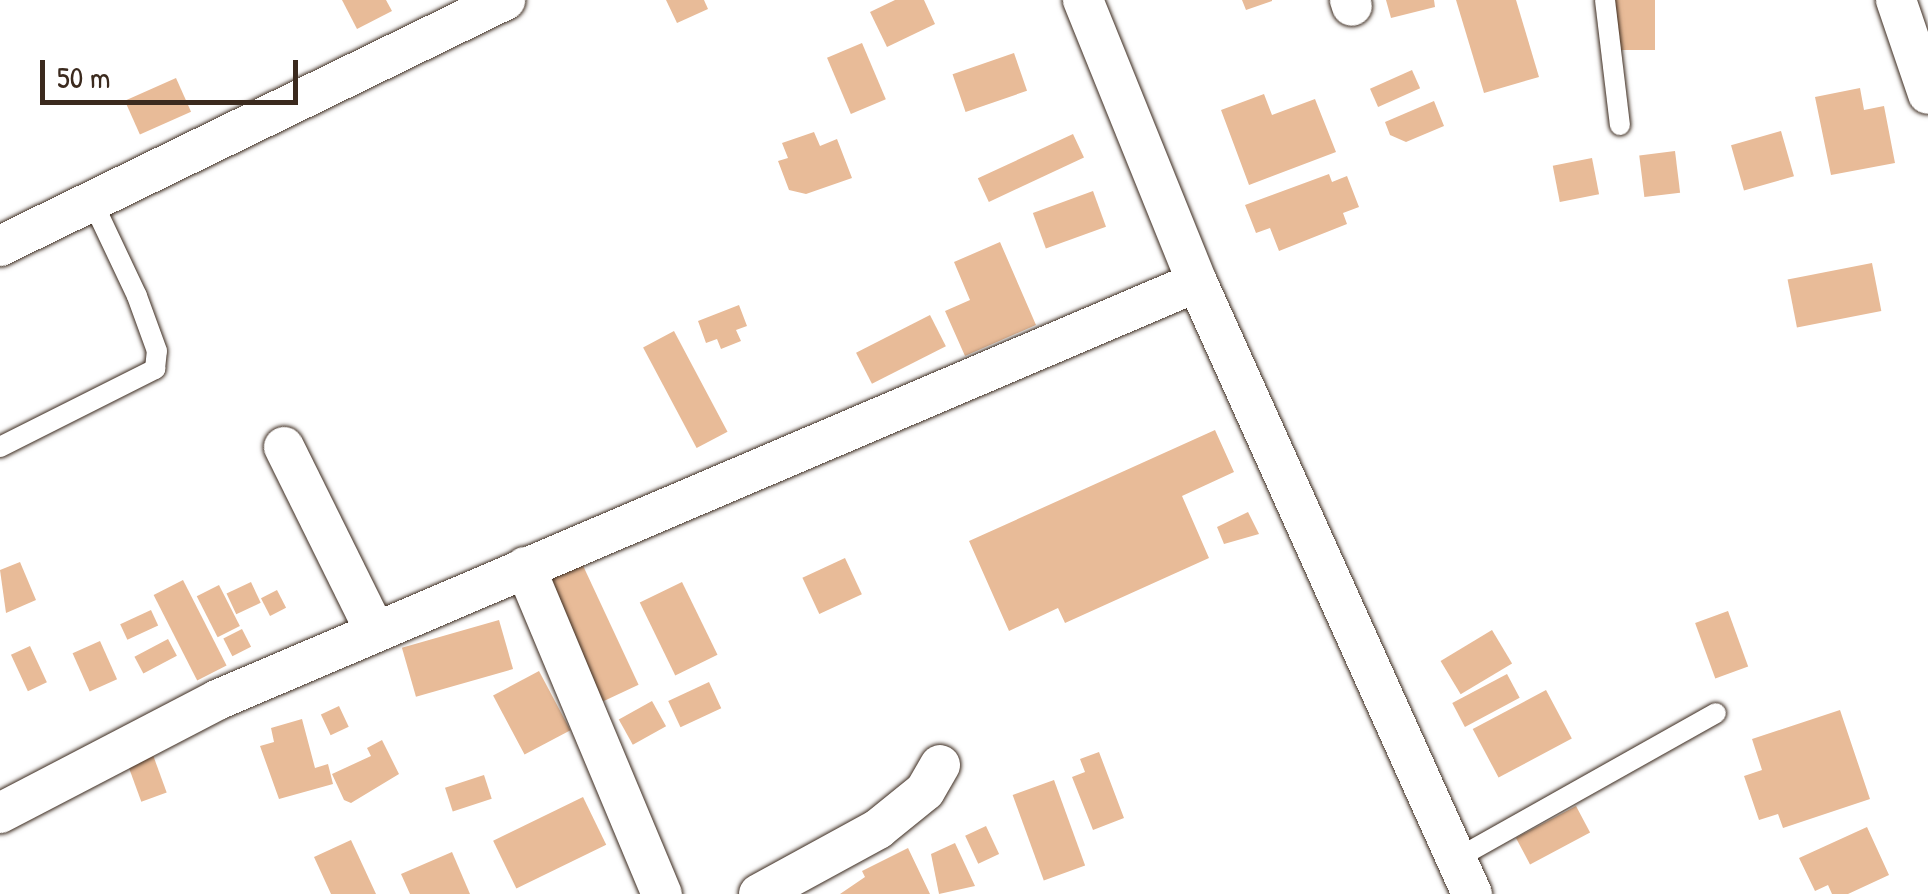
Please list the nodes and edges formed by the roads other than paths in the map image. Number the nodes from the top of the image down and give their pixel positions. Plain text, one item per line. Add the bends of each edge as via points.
1 (505, 0) edge
2 (1083, 0) edge
3 (1605, 0) edge
4 (1896, 0) edge
5 (1928, 94) edge
6 (1620, 125) dead end
7 (93, 204) junction
8 (0, 246) edge
9 (1197, 282) junction
10 (0, 447) edge
11 (284, 447) dead end
12 (524, 567) junction
13 (375, 630) junction
14 (1716, 713) dead end
15 (940, 765) dead end
16 (0, 814) edge
17 (1464, 876) edge
18 (662, 894) edge
19 (759, 894) edge

1 - 7 street
2 - 9 street
3 - 6 lane
4 - 5 street
7 - 8 street
7 - 10 lane via 137,296 156,351 155,369
9 - 12 street
9 - 17 street
11 - 13 street
12 - 13 street
12 - 18 street
13 - 16 street via 217,700
14 - 17 lane
15 - 19 street via 925,791 878,829

